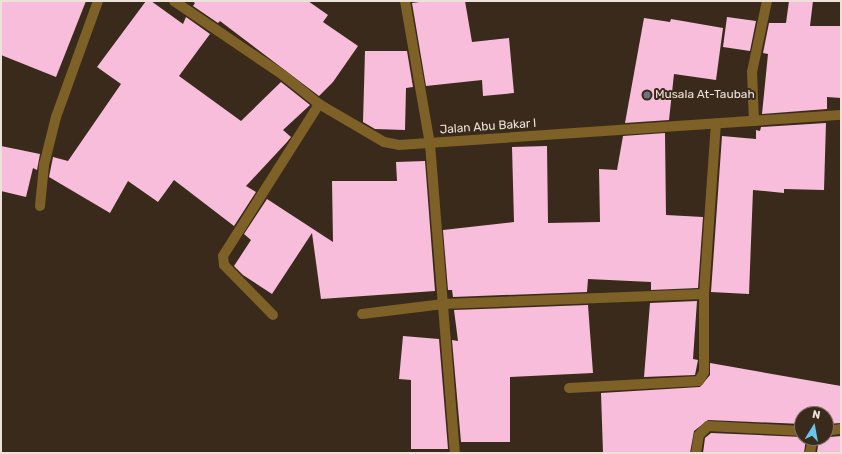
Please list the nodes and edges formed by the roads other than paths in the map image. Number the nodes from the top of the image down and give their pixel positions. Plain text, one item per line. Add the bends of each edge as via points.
1 (98, 1) edge
2 (405, 1) edge
3 (767, 1) edge
4 (179, 2) edge
5 (319, 104) junction
6 (841, 115) edge
7 (754, 121) junction
8 (716, 123) junction
9 (430, 144) junction
10 (40, 206) dead end
11 (704, 294) junction
12 (443, 304) junction
13 (362, 314) dead end
14 (273, 315) dead end
15 (569, 388) dead end
16 (794, 431) edge
17 (455, 453) edge
18 (696, 453) edge

1 - 10 street via 56,117 44,165
2 - 9 street
3 - 7 street via 752,72
4 - 5 street, Jalan Abu Bakar I via 283,75
5 - 9 street, Jalan Abu Bakar I via 384,142 399,145
5 - 14 street via 223,256 224,265
6 - 7 street, Jalan Abu Bakar I
7 - 8 street, Jalan Abu Bakar I
8 - 9 street, Jalan Abu Bakar I
8 - 11 street
9 - 12 street
11 - 12 street
11 - 15 street via 704,372 699,381
12 - 13 street
12 - 17 street
16 - 18 street via 708,426 699,435

